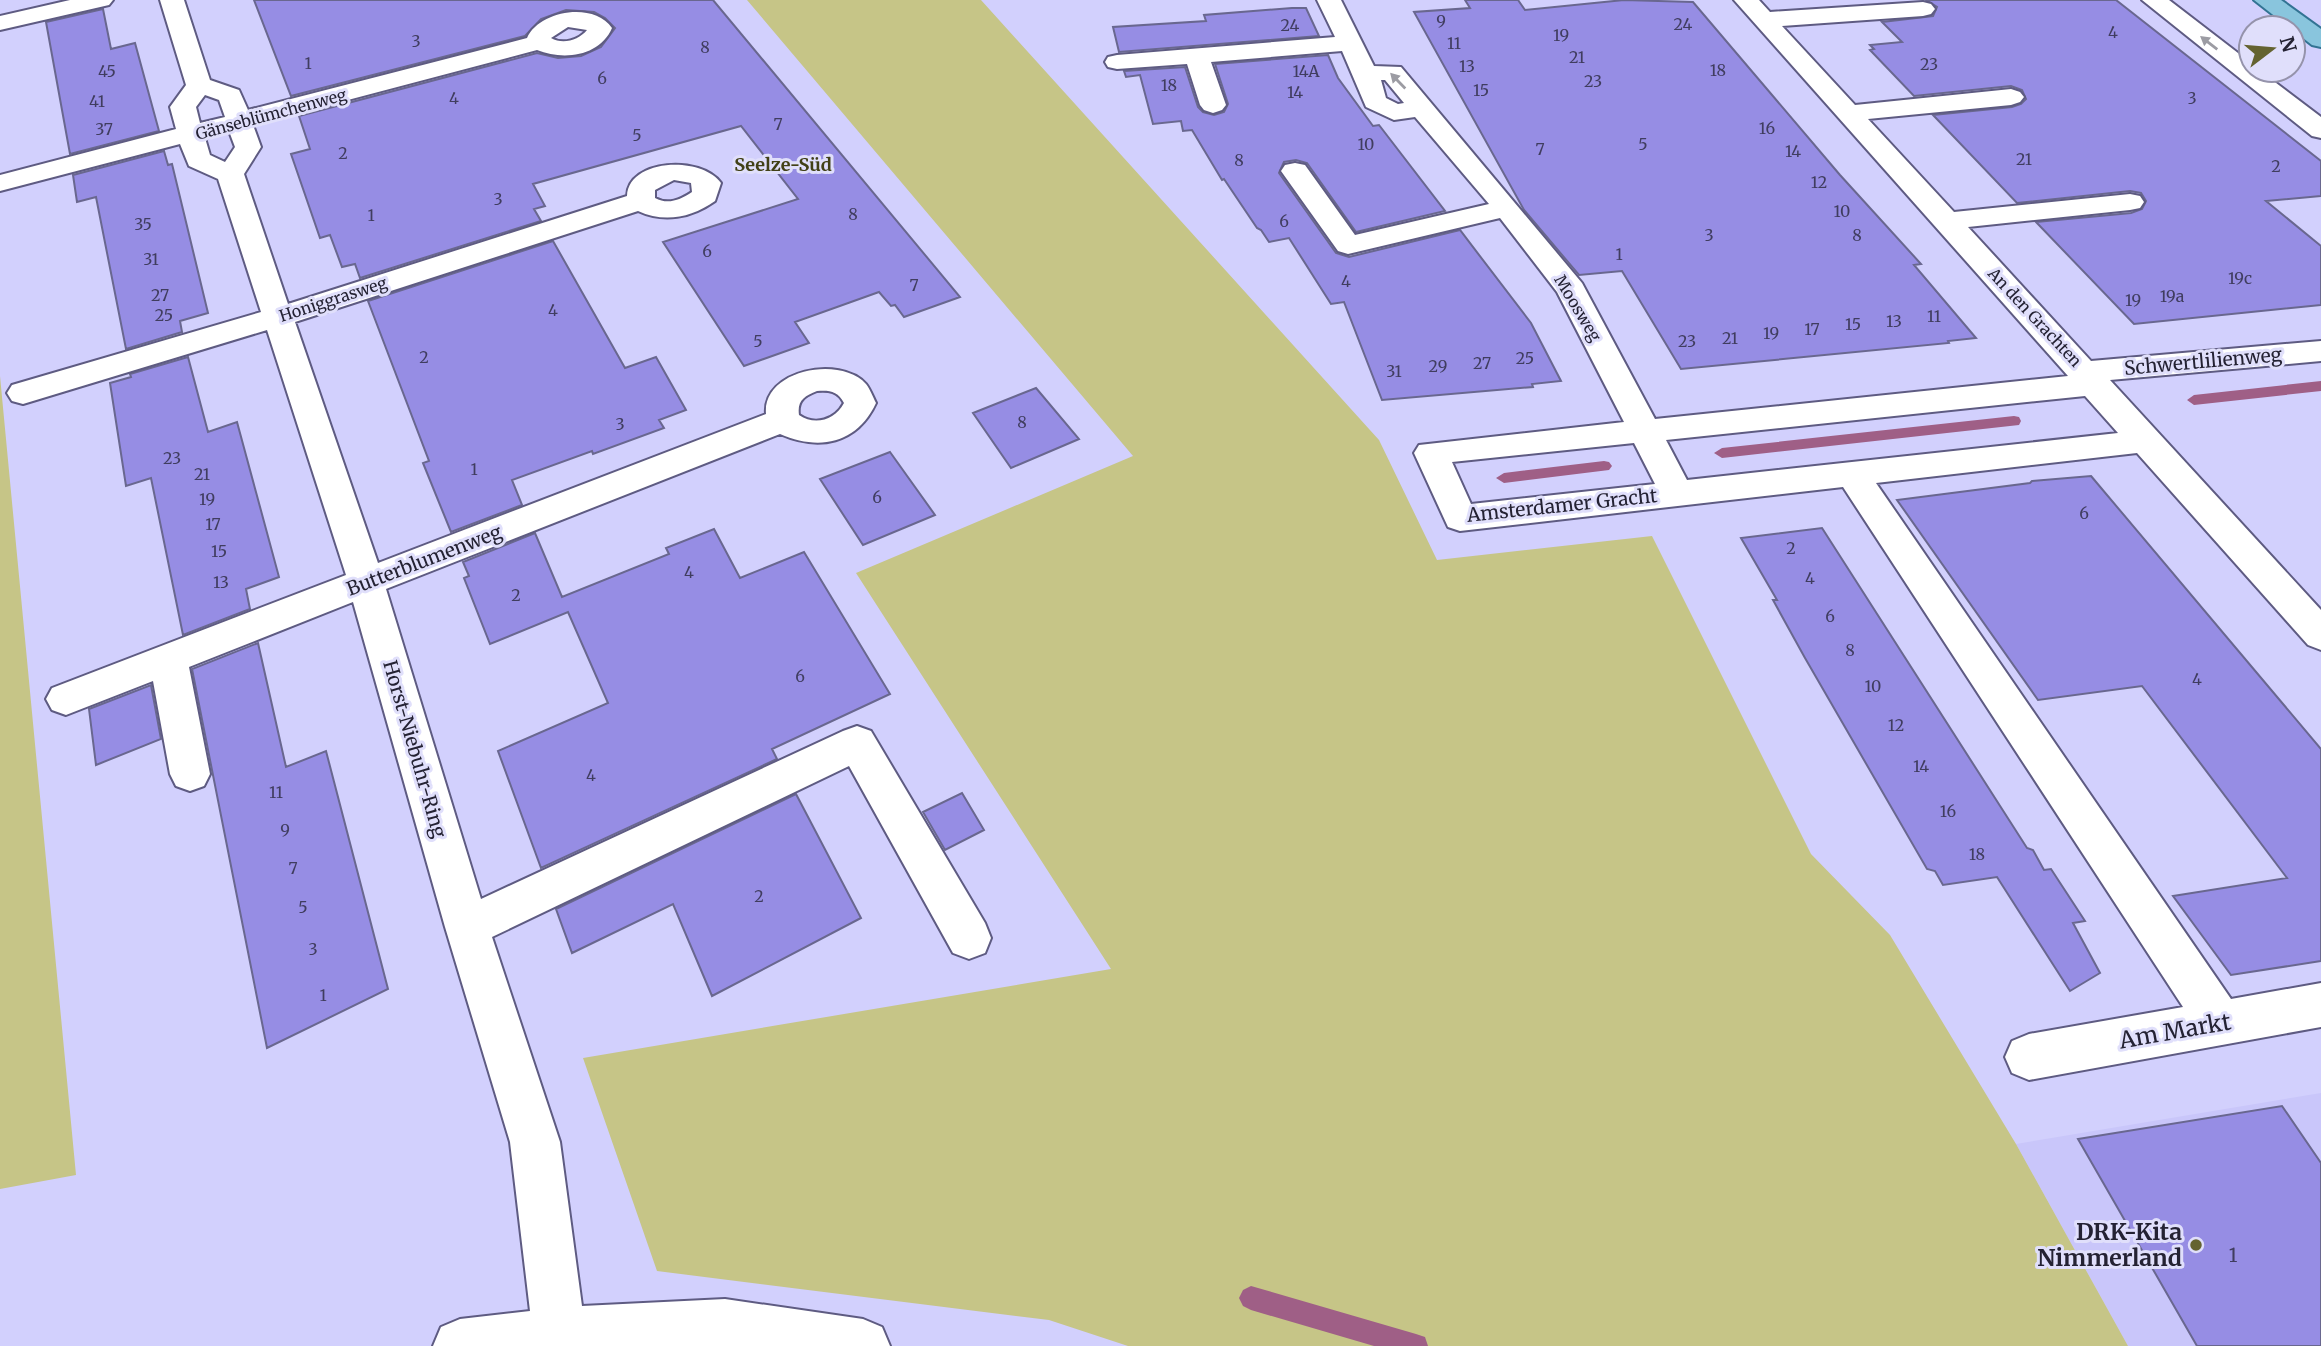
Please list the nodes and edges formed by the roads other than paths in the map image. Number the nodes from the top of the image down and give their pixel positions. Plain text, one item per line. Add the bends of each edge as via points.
1 (101, 0) edge
2 (172, 0) edge
3 (1329, 0) edge
4 (2154, 0) edge
5 (2266, 0) edge
6 (1923, 9) dead end
7 (1755, 10) edge
8 (0, 23) edge
9 (2321, 40) edge
10 (541, 42) dead end
11 (1350, 43) junction
12 (1196, 55) junction
13 (1117, 62) dead end
14 (200, 85) junction
15 (2011, 97) dead end
16 (1213, 105) dead end
17 (1850, 113) junction
18 (239, 122) junction
19 (2321, 130) edge
20 (191, 135) junction
21 (1295, 170) dead end
22 (230, 174) junction
23 (0, 184) edge
24 (641, 201) dead end
25 (2130, 202) dead end
26 (1507, 208) junction
27 (1947, 221) junction
28 (278, 317) junction
29 (2321, 351) edge
30 (2090, 378) junction
31 (23, 393) dead end
32 (783, 420) dead end
33 (1646, 431) junction
34 (2146, 440) junction
35 (1852, 474) junction
36 (1678, 493) junction
37 (366, 582) junction
38 (2321, 635) edge
39 (168, 659) junction
40 (66, 699) dead end
41 (190, 774) dead end
42 (467, 926) junction
43 (969, 938) dead end
44 (2321, 1005) edge
45 (2220, 1023) junction
46 (2029, 1057) dead end
47 (558, 1340) edge
48 (460, 1346) edge
49 (863, 1346) edge

1 - 8 street
2 - 14 street
3 - 11 street, Moosweg
19 -> 4 street
5 - 9 main road
6 - 7 street
7 - 17 street, An den Grachten
10 - 18 street, Gänseblümchenweg
11 - 12 street
11 - 26 street, Moosweg via 1375,102 1394,112 1422,109
12 - 13 street
12 - 16 street
14 - 18 street via 230,95
14 - 20 street via 183,107
15 - 17 street
17 - 27 street, An den Grachten
18 - 20 street, Gänseblümchenweg
18 - 22 street via 248,147
20 - 22 street via 198,160
20 - 23 street, Gänseblümchenweg
21 - 26 street via 1348,244
22 - 28 street, Horst-Niebuhr-Ring
24 - 28 street, Honiggrasweg
25 - 27 street
26 - 33 street, Moosweg via 1571,289
27 - 30 street, An den Grachten
28 - 31 street, Honiggrasweg
28 - 37 street, Horst-Niebuhr-Ring
29 - 30 street, Schwertlilienweg
30 - 33 street, Amsterdamer Gracht
30 - 34 street, An den Grachten
32 - 37 street, Butterblumenweg
33 - 36 street, Moosweg
33 - 36 street, Amsterdamer Gracht via 1431,453 1460,518
34 - 35 street, Amsterdamer Gracht
34 - 38 street, An den Grachten
35 - 36 street, Amsterdamer Gracht
35 - 45 street
37 - 39 street, Butterblumenweg
37 - 42 street, Horst-Niebuhr-Ring
39 - 40 street, Butterblumenweg
39 - 41 street
42 - 43 street via 857,743
42 - 47 street, Horst-Niebuhr-Ring via 535,1142
44 - 45 street, Am Markt
45 - 46 street, Am Markt
47 - 48 street
47 - 49 street via 725,1326

